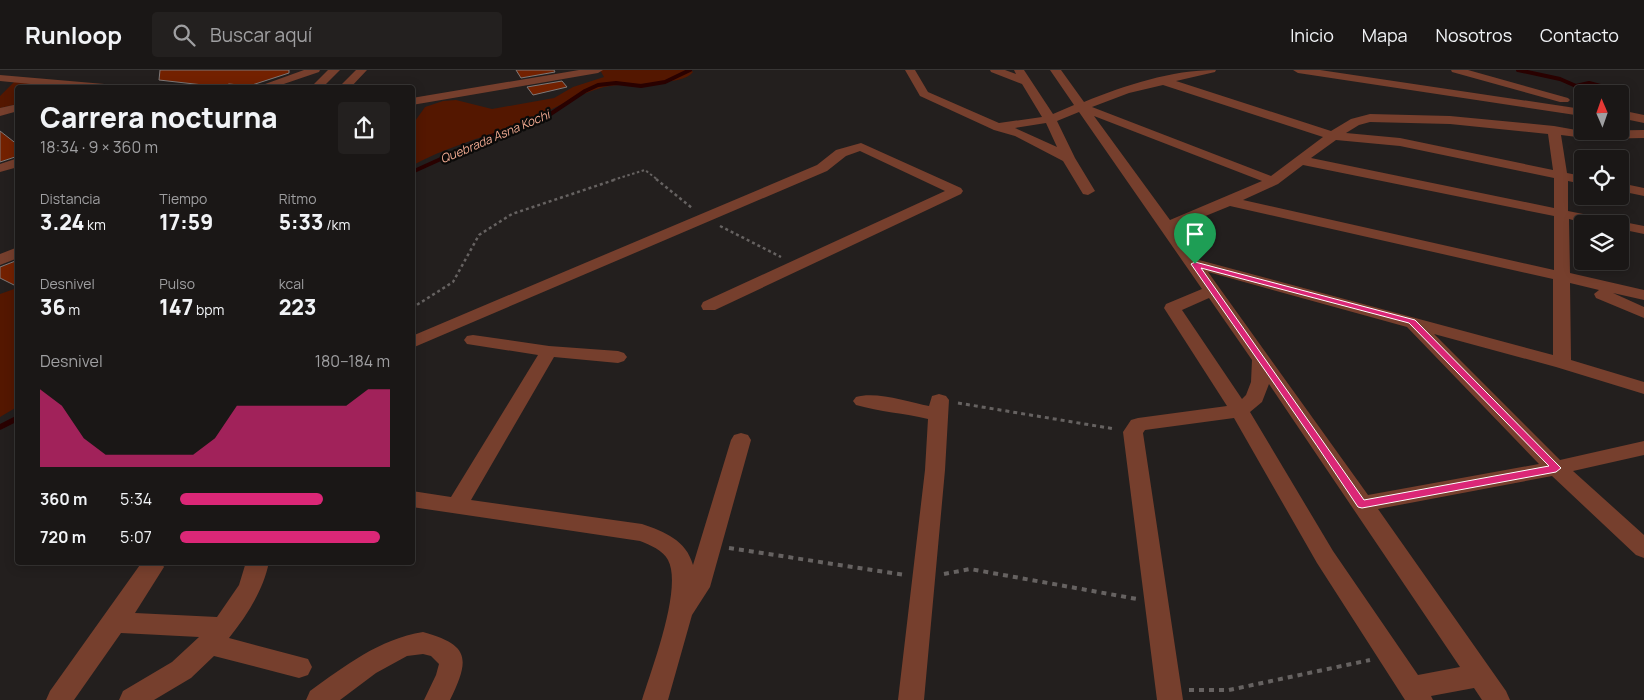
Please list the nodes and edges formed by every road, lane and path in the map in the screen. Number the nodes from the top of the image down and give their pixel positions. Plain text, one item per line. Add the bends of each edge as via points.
1 (315, 70) edge
2 (335, 70) edge
3 (362, 70) edge
4 (598, 70) edge
5 (910, 70) edge
6 (995, 70) edge
7 (1019, 70) edge
8 (1055, 70) edge
9 (1211, 70) edge
10 (1298, 70) edge
11 (1456, 70) edge
12 (1177, 73) edge
13 (6, 78) edge
14 (1161, 80) junction
15 (1027, 82) junction
16 (75, 85) edge
17 (268, 85) edge
18 (318, 85) edge
19 (346, 85) edge
20 (415, 101) edge
21 (1574, 103) edge
22 (1081, 107) junction
23 (15, 109) edge
24 (0, 112) edge
25 (1574, 112) edge
26 (1629, 117) edge
27 (1050, 118) junction
28 (1629, 120) edge
29 (1644, 121) edge
30 (998, 127) junction
31 (1554, 130) junction
32 (1644, 134) edge
33 (1333, 136) junction
34 (1068, 158) junction
35 (1300, 160) junction
36 (15, 163) edge
37 (0, 168) edge
38 (1561, 176) junction
39 (1574, 178) edge
40 (1273, 181) junction
41 (1629, 189) edge
42 (1088, 191) dead end
43 (1644, 192) edge
44 (1229, 201) junction
45 (1561, 213) junction
46 (1574, 216) edge
47 (704, 218) junction
48 (1168, 226) junction
49 (1629, 227) edge
50 (1644, 230) edge
51 (15, 253) edge
52 (0, 260) edge
53 (1195, 264) junction
54 (798, 265) junction
55 (1562, 277) junction
56 (1213, 290) junction
57 (1644, 295) edge
58 (415, 306) edge
59 (709, 306) dead end
60 (1644, 313) edge
61 (1412, 322) junction
62 (472, 340) dead end
63 (415, 342) edge
64 (549, 351) junction
65 (618, 357) dead end
66 (1261, 361) junction
67 (1562, 363) junction
68 (1644, 388) edge
69 (864, 401) dead end
70 (939, 408) junction
71 (1240, 411) junction
72 (1133, 432) junction
73 (741, 440) dead end
74 (1644, 448) edge
75 (1556, 468) junction
76 (415, 499) edge
77 (1362, 504) junction
78 (457, 506) junction
79 (1644, 550) edge
80 (258, 565) edge
81 (152, 567) dead end
82 (681, 612) junction
83 (115, 622) junction
84 (215, 636) junction
85 (1390, 656) junction
86 (300, 667) dead end
87 (1480, 676) junction
88 (1416, 694) edge
89 (1169, 695) edge
90 (59, 700) edge
91 (132, 700) edge
92 (319, 700) edge
93 (437, 700) edge
94 (655, 700) edge
95 (910, 700) edge
96 (1497, 700) edge

1 - 17 street
2 - 18 street
3 - 19 street
4 - 20 street
5 - 30 street via 924,94
6 - 15 street
7 - 15 street
8 - 22 street
9 - 12 street
10 - 25 street via 1406,82
11 - 21 street
12 - 14 street
13 - 16 street
14 - 22 street
14 - 33 street
15 - 27 street
22 - 27 street
22 - 40 street
22 - 48 street
23 - 24 street
26 - 29 street
27 - 30 street
27 - 34 street
28 - 29 street
30 - 34 street via 1019,133
31 - 32 street
31 - 33 street via 1383,117 1355,122
31 - 38 street
33 - 35 street
33 - 38 street via 1400,142
34 - 42 street
35 - 40 street
35 - 45 street
36 - 37 street
38 - 39 street
38 - 45 street
40 - 44 street
41 - 43 street
44 - 48 street
44 - 55 street
45 - 46 street
45 - 55 street
47 - 54 path
47 - 54 street via 822,168 841,153 862,147 956,191
47 - 58 path via 645,170 512,214 479,235 453,282
47 - 63 street
48 - 53 street
49 - 50 street
51 - 52 street
53 - 56 street
53 - 61 street
54 - 59 street
55 - 57 street
55 - 60 street
55 - 67 street
56 - 66 street
56 - 71 street via 1172,308
61 - 67 street
61 - 75 street
62 - 64 street
64 - 65 street
64 - 78 street
66 - 71 street via 1260,382 1254,398
66 - 77 street
67 - 68 street
69 - 70 street
70 - 72 path
70 - 95 street
71 - 72 street via 1151,422 1138,425
71 - 85 street via 1325,557
72 - 89 street
73 - 82 street via 698,587
74 - 75 street
75 - 77 street
75 - 79 street
76 - 78 street
77 - 87 street
78 - 82 street via 642,533 661,539 676,551 684,570
80 - 84 street via 257,574 232,618
81 - 83 street
82 - 94 street
83 - 84 street
83 - 90 street
84 - 86 street
84 - 91 street via 188,666
85 - 88 street
85 - 89 path via 1229,690
87 - 88 street
87 - 96 street
92 - 93 street via 379,659 410,644 425,642 442,648 452,661 449,676

